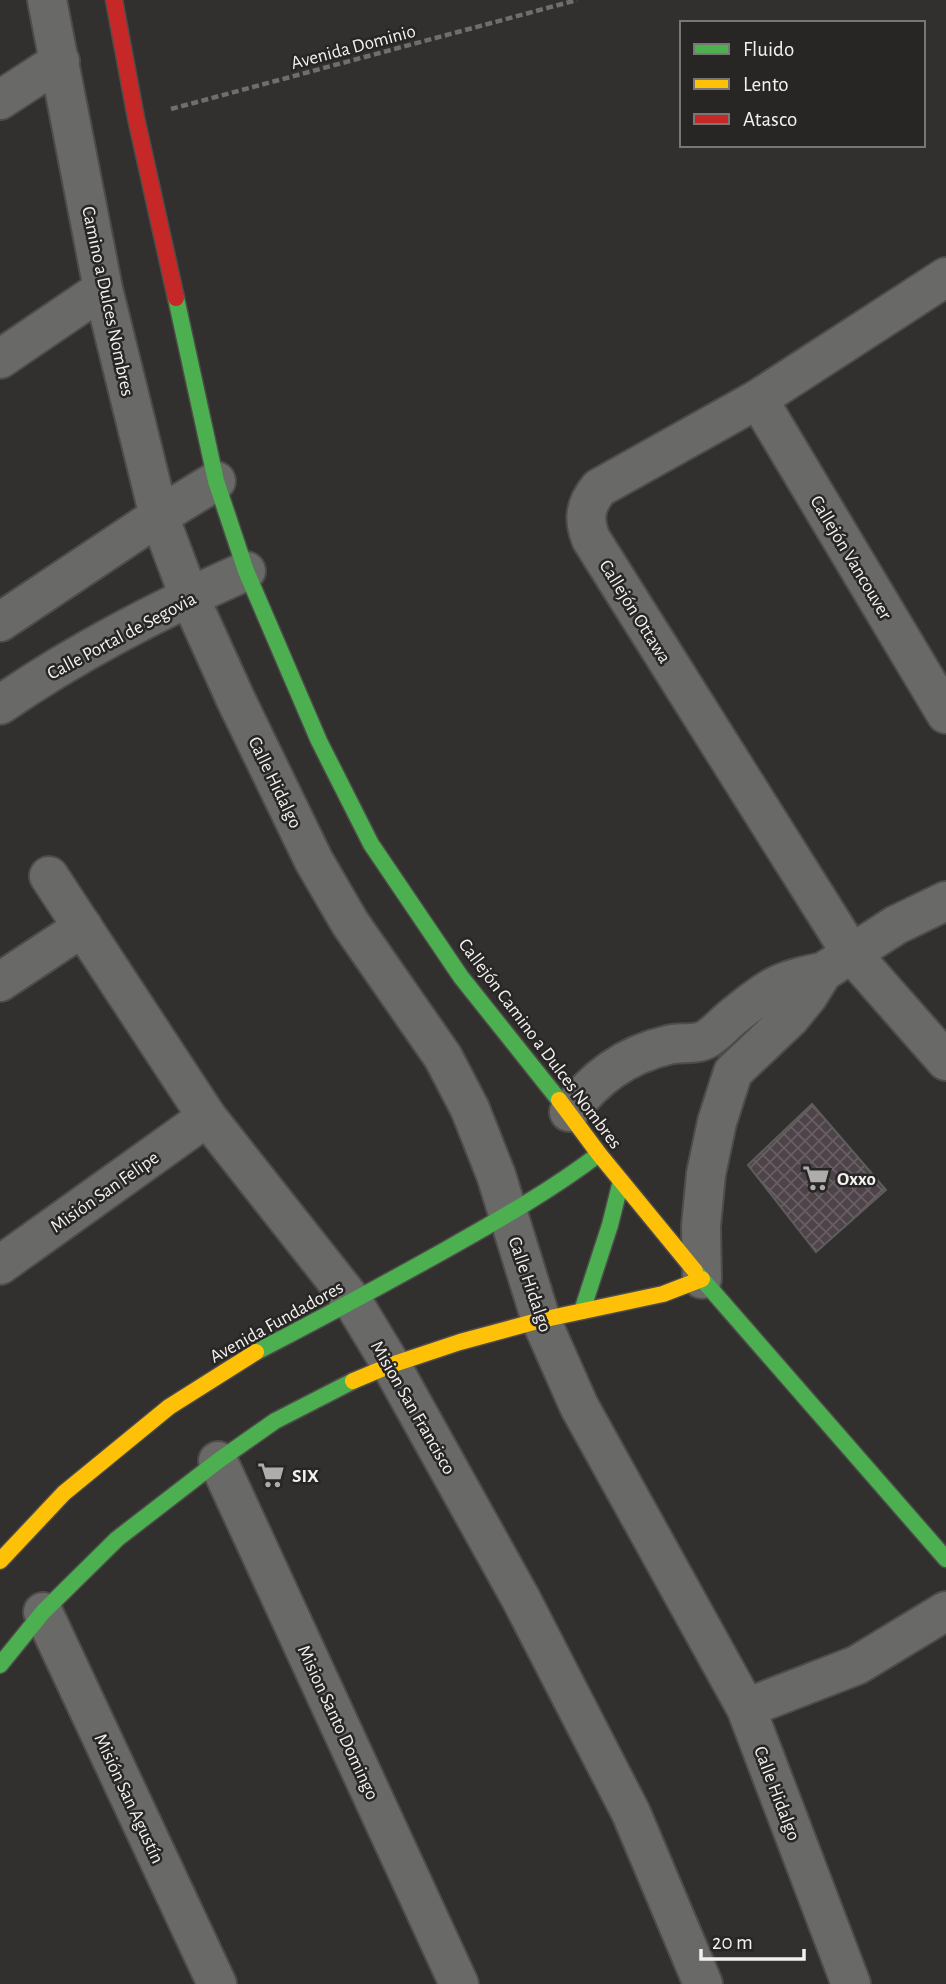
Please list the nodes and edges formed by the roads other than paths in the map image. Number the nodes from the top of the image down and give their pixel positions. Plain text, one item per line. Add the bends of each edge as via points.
1 (47, 0) edge
2 (114, 0) edge
3 (60, 61) junction
4 (0, 100) edge
5 (945, 281) edge
6 (103, 289) junction
7 (0, 359) edge
8 (758, 399) junction
9 (216, 481) junction
10 (159, 516) junction
11 (246, 571) junction
12 (190, 596) junction
13 (0, 622) edge
14 (0, 705) edge
15 (946, 714) edge
16 (48, 876) dead end
17 (946, 901) edge
18 (83, 927) junction
19 (837, 963) junction
20 (0, 982) edge
21 (704, 1041) junction
22 (946, 1061) edge
23 (733, 1072) junction
24 (569, 1112) junction
25 (207, 1117) junction
26 (599, 1154) junction
27 (621, 1181) junction
28 (508, 1215) junction
29 (0, 1265) edge
30 (702, 1279) junction
31 (352, 1303) junction
32 (582, 1311) junction
33 (541, 1320) junction
34 (391, 1365) junction
35 (218, 1461) junction
36 (946, 1559) edge
37 (0, 1561) edge
38 (946, 1611) edge
39 (43, 1612) junction
40 (0, 1665) edge
41 (746, 1708) junction
42 (217, 1984) edge
43 (459, 1984) edge
44 (703, 1984) edge
45 (851, 1984) edge

1 - 3 street, Camino a Dulces Nombres
2 - 9 main road
3 - 4 street
3 - 6 street, Camino a Dulces Nombres
5 - 8 street, Callejón Ottawa
6 - 7 street
6 - 10 street, Camino a Dulces Nombres
8 - 15 street, Callejón Vancouver
8 - 19 street, Callejón Ottawa via 599,488 586,512 586,526
9 - 10 street
9 - 11 main road, Callejón Camino a Dulces Nombres
10 - 12 street, Camino a Dulces Nombres
10 - 13 street
11 - 12 street, Calle Portal de Segovia
11 - 24 main road, Callejón Camino a Dulces Nombres via 319,741 371,844 461,977
12 - 14 street, Calle Portal de Segovia via 117,632
12 - 28 street, Calle Hidalgo via 314,861 459,1086 484,1141
16 - 18 street, Mision San Francisco
17 - 19 street via 896,925
18 - 20 street
18 - 25 street, Mision San Francisco
19 - 21 street via 766,990
19 - 22 street, Callejón Ottawa
19 - 23 street via 790,1018
21 - 23 street
21 - 24 street via 651,1049 627,1059 604,1073
23 - 30 street via 706,1174
24 - 26 main road, Callejón Camino a Dulces Nombres
25 - 29 street, Misión San Felipe
25 - 31 street, Mision San Francisco
26 - 27 main road, Callejón Camino a Dulces Nombres
26 - 28 main road, Avenida Fundadores
27 - 30 main road, Callejón Camino a Dulces Nombres
27 - 32 main road
28 - 31 main road, Avenida Fundadores
28 - 33 street, Calle Hidalgo
30 - 32 main road via 663,1294
30 - 36 main road, Callejón Camino a Dulces Nombres
31 - 34 street, Mision San Francisco
31 - 37 main road, Avenida Fundadores via 253,1354 169,1407 64,1493
32 - 33 main road
33 - 34 main road
33 - 41 street, Calle Hidalgo via 579,1406
34 - 35 main road via 275,1420
34 - 44 street, Mision San Francisco via 522,1599 631,1813
35 - 39 main road via 117,1539
35 - 43 street, Mision Santo Domingo
38 - 41 street via 857,1665
39 - 40 main road
39 - 42 street, Misión San Agustín
41 - 45 street, Calle Hidalgo

